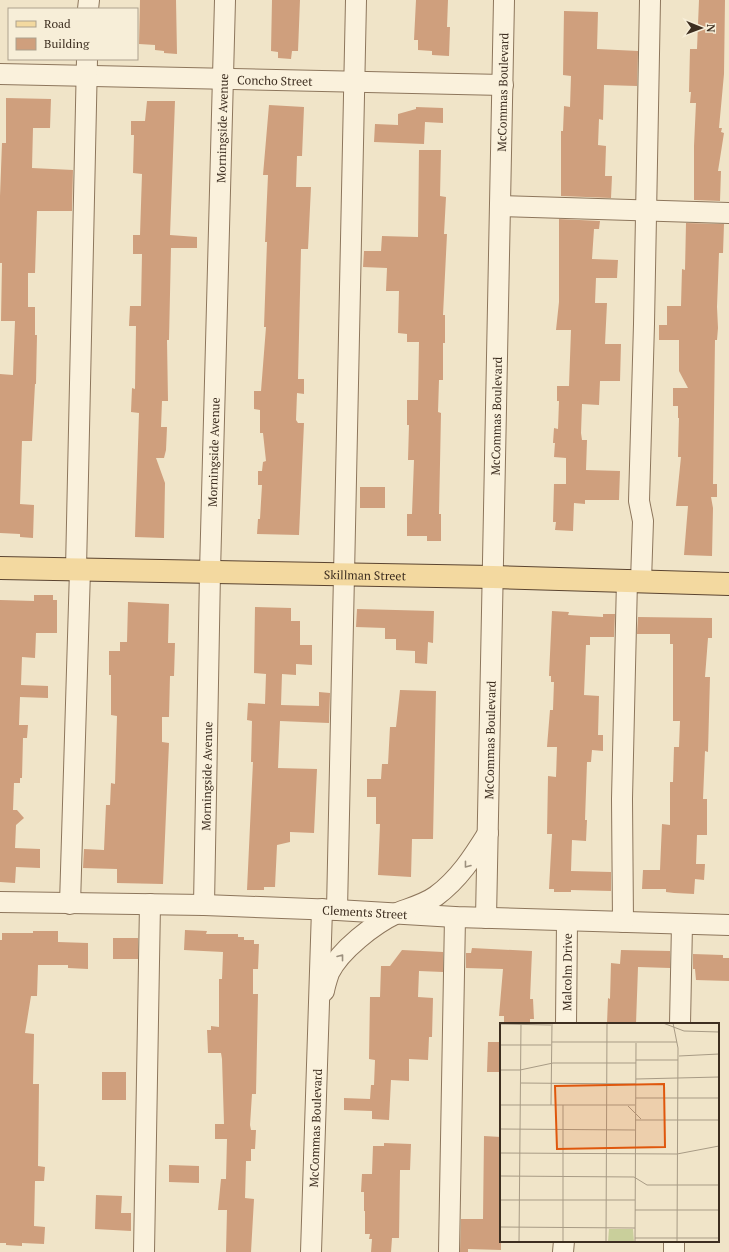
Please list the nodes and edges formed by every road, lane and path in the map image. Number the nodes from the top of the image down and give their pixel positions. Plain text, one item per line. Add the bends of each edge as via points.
1 (225, 0) edge
2 (356, 0) edge
3 (504, 0) edge
4 (650, 0) edge
5 (87, 68) edge
6 (0, 74) edge
7 (223, 80) junction
8 (354, 81) junction
9 (503, 85) junction
10 (500, 206) junction
11 (646, 209) junction
12 (729, 213) edge
13 (0, 568) edge
14 (78, 570) junction
15 (210, 572) junction
16 (344, 574) junction
17 (493, 577) junction
18 (634, 581) junction
19 (729, 584) edge
20 (488, 832) junction
21 (0, 902) edge
22 (70, 904) junction
23 (150, 904) junction
24 (204, 905) junction
25 (329, 910) junction
26 (395, 914) junction
27 (455, 917) junction
28 (486, 918) junction
29 (567, 920) junction
30 (623, 922) junction
31 (682, 924) junction
32 (729, 925) edge
33 (319, 1004) junction
34 (566, 1023) edge
35 (680, 1023) edge
36 (564, 1242) edge
37 (144, 1252) edge
38 (311, 1252) edge
39 (449, 1252) edge
40 (563, 1252) edge

1 - 7 street, Morningside Avenue
2 - 8 street, McCommas Boulevard
3 - 9 street, McCommas Boulevard
4 - 11 street
5 - 6 street, Concho Street
5 - 7 street, Concho Street
5 - 14 street
7 - 8 street, Concho Street
7 - 15 street, Morningside Avenue
8 - 9 street, Concho Street
8 - 16 street, McCommas Boulevard
9 - 10 street, McCommas Boulevard
10 - 11 street
10 - 17 street, McCommas Boulevard
11 - 12 street
11 - 18 street via 639,501 642,521
13 - 14 main road, Skillman Street
14 - 15 main road, Skillman Street
14 - 22 street
15 - 16 main road, Skillman Street
15 - 24 street, Morningside Avenue
16 - 17 main road, Skillman Street
16 - 25 street, McCommas Boulevard
17 - 18 main road, Skillman Street
17 - 20 street, McCommas Boulevard
18 - 19 main road, Skillman Street
18 - 30 street via 622,799
20 -> 26 street, McCommas Boulevard via 469,863 453,882 435,896
20 - 28 street, McCommas Boulevard
21 - 22 street, Clements Street
22 - 23 street, Clements Street
23 - 24 street, Clements Street
23 - 37 street
24 - 25 street, Clements Street
25 - 26 street, Clements Street
25 - 33 street, McCommas Boulevard
26 - 27 street, Clements Street
33 -> 26 street, McCommas Boulevard via 329,973 342,954 365,934
27 - 28 street, Clements Street
27 - 39 street
28 - 29 street, Clements Street
29 - 30 street, Clements Street
29 - 34 street, Malcolm Drive
30 - 31 street, Clements Street
31 - 32 street, Clements Street
31 - 35 street
33 - 38 street, McCommas Boulevard
36 - 40 street

